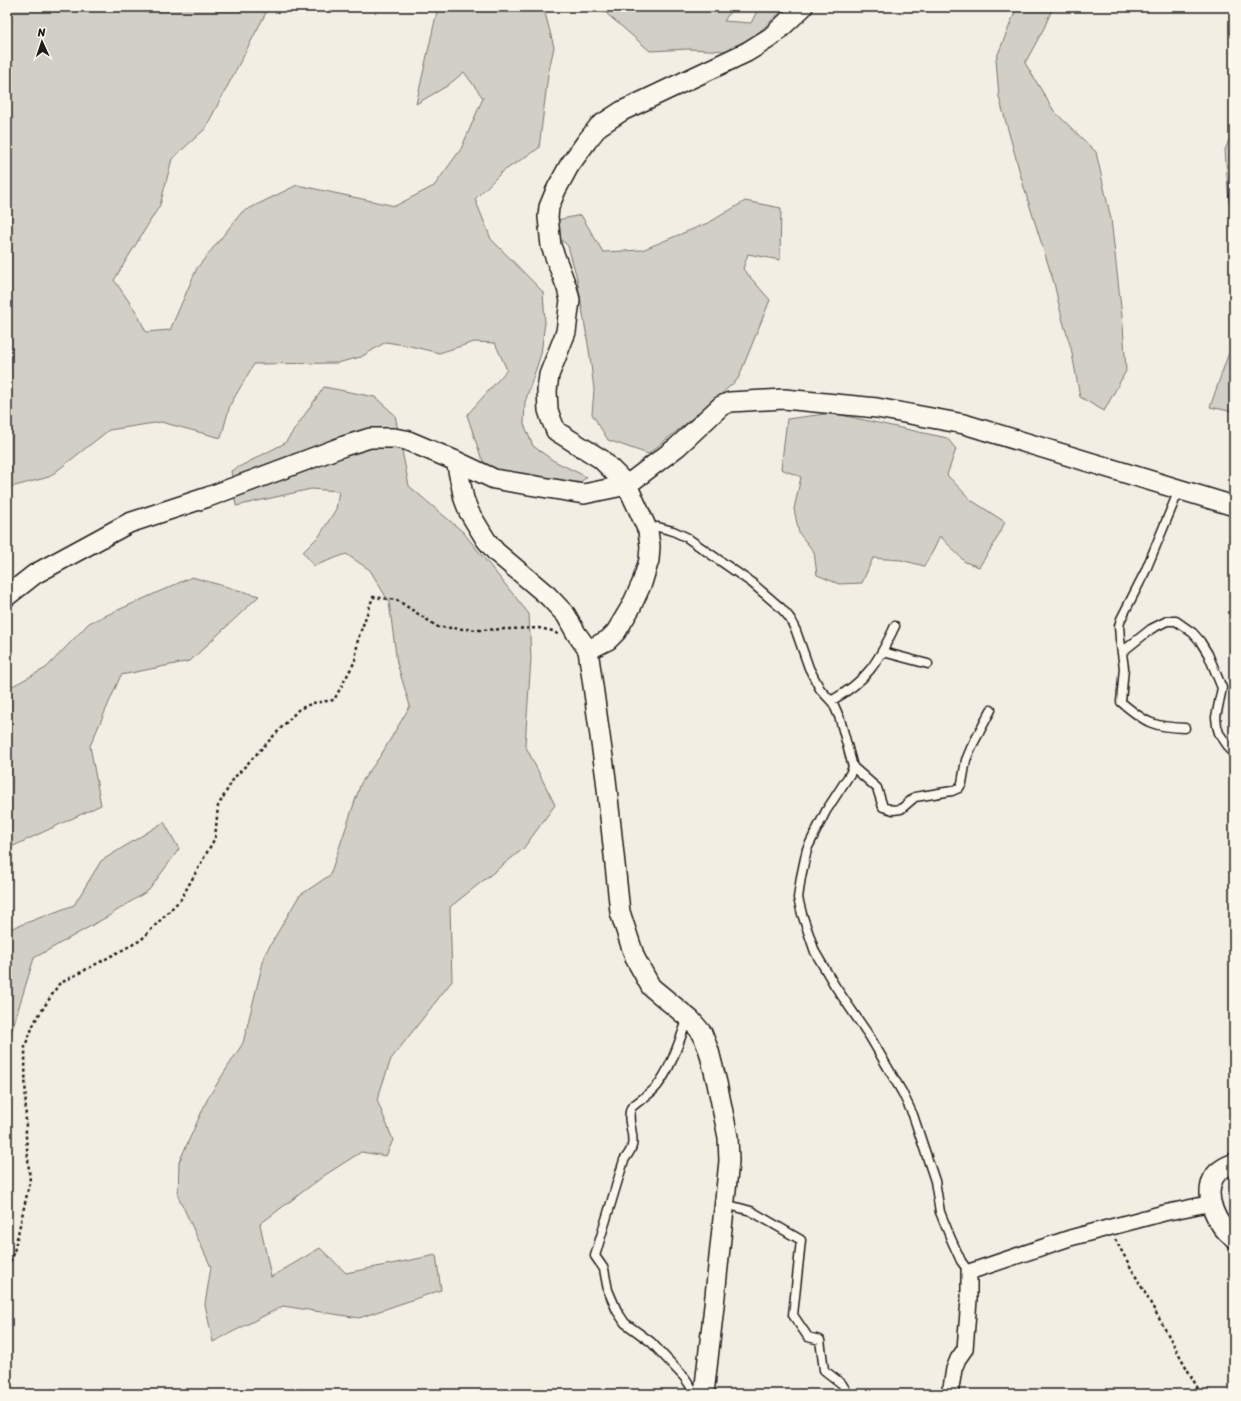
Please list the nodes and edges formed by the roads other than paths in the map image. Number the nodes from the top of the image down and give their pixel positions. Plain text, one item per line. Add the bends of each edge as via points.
1 (802, 7) edge
2 (456, 461) junction
3 (626, 485) junction
4 (1179, 490) junction
5 (1234, 506) edge
6 (647, 529) junction
7 (7, 596) edge
8 (895, 626) dead end
9 (588, 650) junction
10 (883, 652) junction
11 (1122, 652) junction
12 (928, 664) dead end
13 (830, 700) junction
14 (991, 710) dead end
15 (1186, 728) dead end
16 (1234, 755) edge
17 (853, 767) junction
18 (688, 1018) junction
19 (1234, 1163) edge
20 (1212, 1203) junction
21 (725, 1204) junction
22 (1234, 1238) edge
23 (969, 1272) junction
24 (694, 1394) edge
25 (704, 1394) edge
26 (848, 1394) edge
27 (947, 1394) edge

1 - 3 street via 771,37 747,52 622,111 599,126 556,190 548,217 551,246 570,300 566,332 549,375 548,410 556,431 601,459
2 - 3 street via 494,479 584,494
2 - 7 street via 406,440 370,438 129,523 35,574
2 - 9 street via 464,499 486,540 566,615
3 - 4 street via 677,447 721,406 730,402 784,398 877,408 964,424
3 - 6 street
4 - 5 street
4 - 11 lane via 1119,626
6 - 9 street via 649,560 631,607 616,632 608,640
6 - 13 lane via 658,527 686,538 752,583 781,608 796,631 820,689
8 - 10 lane
9 - 18 street via 606,779 620,912 635,958 651,987
10 - 12 lane
10 - 13 lane via 859,682 847,692
11 - 15 lane via 1124,668 1121,702 1150,724 1166,728
11 - 16 lane via 1151,629 1168,621 1176,622 1193,632 1208,654 1222,688 1216,717 1217,726
13 - 17 lane via 840,719
14 - 17 lane via 966,760 962,783 959,788 952,791 915,797 901,809 893,810 883,807 877,788
17 - 23 lane via 826,811 807,849 798,898 815,952 834,986 870,1037 913,1115 935,1181 940,1212 961,1261
18 - 21 street via 702,1033 717,1083 728,1143
18 - 24 lane via 664,1076 647,1096 631,1108 629,1121 632,1147 624,1160 595,1256 604,1269 608,1290 625,1323 651,1342 685,1378
19 - 20 street via 1214,1176 1210,1198
20 - 22 street via 1218,1221
20 - 23 street via 1070,1238
21 - 25 street
21 - 26 lane via 751,1211 801,1240 793,1315 808,1337 820,1340 824,1370 842,1384
23 - 27 street via 965,1349 954,1368 951,1388

